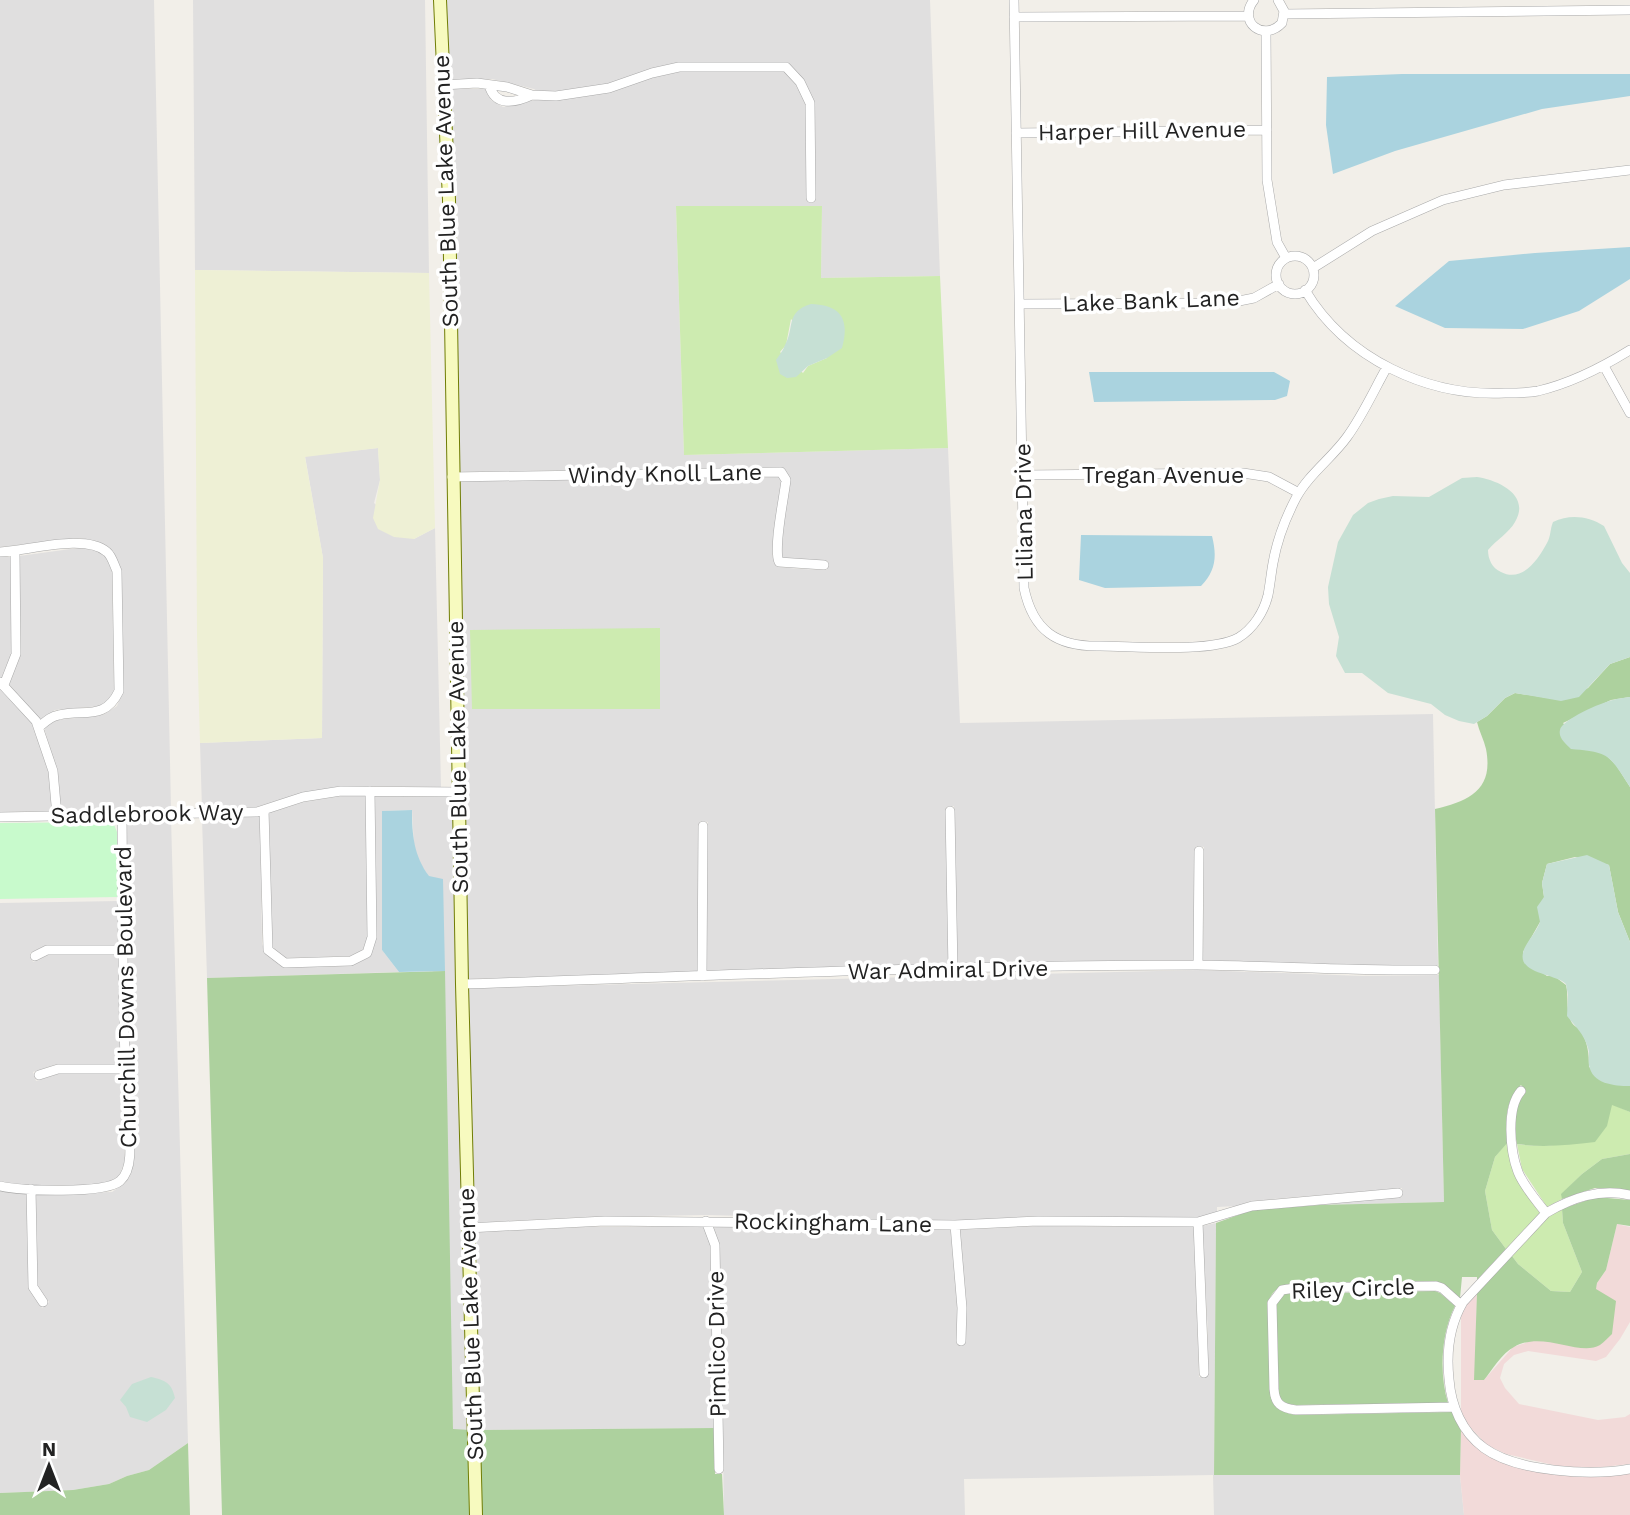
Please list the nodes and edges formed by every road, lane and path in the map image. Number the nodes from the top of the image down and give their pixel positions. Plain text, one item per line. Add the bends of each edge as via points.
1 (440, 0) edge
2 (1014, 0) edge
3 (1254, 0) edge
4 (1278, 0) edge
5 (1630, 10) edge
6 (1284, 13) junction
7 (1248, 16) junction
8 (1014, 17) junction
9 (1266, 31) junction
10 (443, 85) junction
11 (489, 85) junction
12 (532, 94) junction
13 (1267, 130) junction
14 (1016, 134) junction
15 (1630, 170) edge
16 (811, 198) dead end
17 (1286, 258) junction
18 (1313, 268) junction
19 (1279, 284) junction
20 (1305, 290) junction
21 (1020, 304) junction
22 (1630, 350) edge
23 (1604, 366) junction
24 (1387, 367) junction
25 (1630, 413) edge
26 (1023, 475) junction
27 (452, 477) junction
28 (1298, 493) junction
29 (0, 552) edge
30 (15, 552) junction
31 (824, 565) dead end
32 (2, 684) edge
33 (39, 727) junction
34 (370, 791) junction
35 (460, 792) junction
36 (264, 810) junction
37 (950, 811) dead end
38 (122, 814) junction
39 (57, 816) junction
40 (0, 817) edge
41 (704, 826) dead end
42 (1199, 851) dead end
43 (124, 950) junction
44 (35, 956) dead end
45 (1198, 965) junction
46 (953, 970) junction
47 (1435, 970) dead end
48 (702, 976) junction
49 (461, 984) junction
50 (125, 1069) junction
51 (39, 1075) dead end
52 (1521, 1091) dead end
53 (0, 1186) edge
54 (31, 1189) junction
55 (1398, 1193) dead end
56 (1630, 1195) edge
57 (1546, 1213) junction
58 (706, 1221) junction
59 (1198, 1222) junction
60 (955, 1225) junction
61 (468, 1228) junction
62 (43, 1302) dead end
63 (1461, 1305) junction
64 (961, 1341) dead end
65 (1203, 1373) dead end
66 (1454, 1407) junction
67 (719, 1469) dead end
68 (1630, 1469) edge
69 (477, 1515) edge

1 - 10 main road, South Blue Lake Avenue
2 - 8 street, Liliana Drive
3 - 7 street
4 - 6 street
5 - 6 street
6 - 9 street via 1278,27
7 - 8 street
7 - 9 street via 1254,27
8 - 14 street, Liliana Drive
9 - 13 street
10 - 11 street
10 - 27 main road, South Blue Lake Avenue
11 - 12 street
11 - 12 street via 502,102
12 - 16 street via 555,96 609,88 679,67 786,67 810,103
13 - 14 street, Harper Hill Avenue
13 - 17 street via 1266,180 1277,242
14 - 21 street, Liliana Drive
15 - 18 street via 1504,184 1443,200 1372,231
17 - 18 street via 1305,258
17 - 19 street via 1278,267
18 - 20 street via 1313,281
19 - 20 street via 1288,292
19 - 21 street, Lake Bank Lane via 1254,298 1229,303
20 - 24 street via 1334,327
21 - 26 street, Liliana Drive
22 - 23 street
23 - 24 street via 1535,392 1479,394 1445,389
23 - 25 street
24 - 28 street, Liliana Drive via 1347,437
26 - 28 street, Tregan Avenue via 1243,473 1269,477
26 - 28 street, Liliana Drive via 1028,606 1046,631 1064,642 1086,647 1206,646 1238,638 1253,626 1265,605 1278,542
27 - 31 street, Windy Knoll Lane via 781,472 786,480 776,556 779,562
27 - 35 main road, South Blue Lake Avenue
29 - 30 street
30 - 32 street via 16,654
30 - 33 street via 78,543 97,546 109,553 117,571 119,691 113,704 101,711 56,715
32 - 33 street
33 - 39 street via 54,771
34 - 35 street, Saddlebrook Way
34 - 36 street, Saddlebrook Way via 303,797
34 - 36 street via 372,937 366,953 351,961 285,963 268,950
35 - 49 main road, South Blue Lake Avenue
36 - 38 street, Saddlebrook Way
37 - 46 street
38 - 39 street, Saddlebrook Way
38 - 43 street, Churchill Downs Boulevard
39 - 40 street, Saddlebrook Way
41 - 48 street
42 - 45 street
43 - 44 street via 47,950
43 - 50 street, Churchill Downs Boulevard
45 - 46 street, War Admiral Drive
45 - 47 street, War Admiral Drive
46 - 48 street, War Admiral Drive
48 - 49 street, War Admiral Drive
49 - 61 main road, South Blue Lake Avenue
50 - 51 street via 58,1069
50 - 54 street, Churchill Downs Boulevard via 129,1162 123,1179 111,1187 93,1189
52 - 57 street via 1511,1111 1511,1138 1518,1171
53 - 54 street, Churchill Downs Boulevard
54 - 62 street via 33,1287
55 - 59 street, Rockingham Lane via 1251,1206
56 - 57 street via 1596,1192
57 - 63 street
58 - 60 street, Rockingham Lane
58 - 61 street, Rockingham Lane
58 - 67 street, Pimlico Drive via 715,1245
59 - 60 street, Rockingham Lane
59 - 65 street
60 - 64 street
61 - 69 main road, South Blue Lake Avenue
63 - 66 street via 1449,1339
63 - 66 street, Riley Circle via 1436,1286 1294,1288 1282,1290 1272,1303 1274,1389 1279,1405 1296,1410
66 - 68 street via 1476,1442 1504,1458 1558,1470

